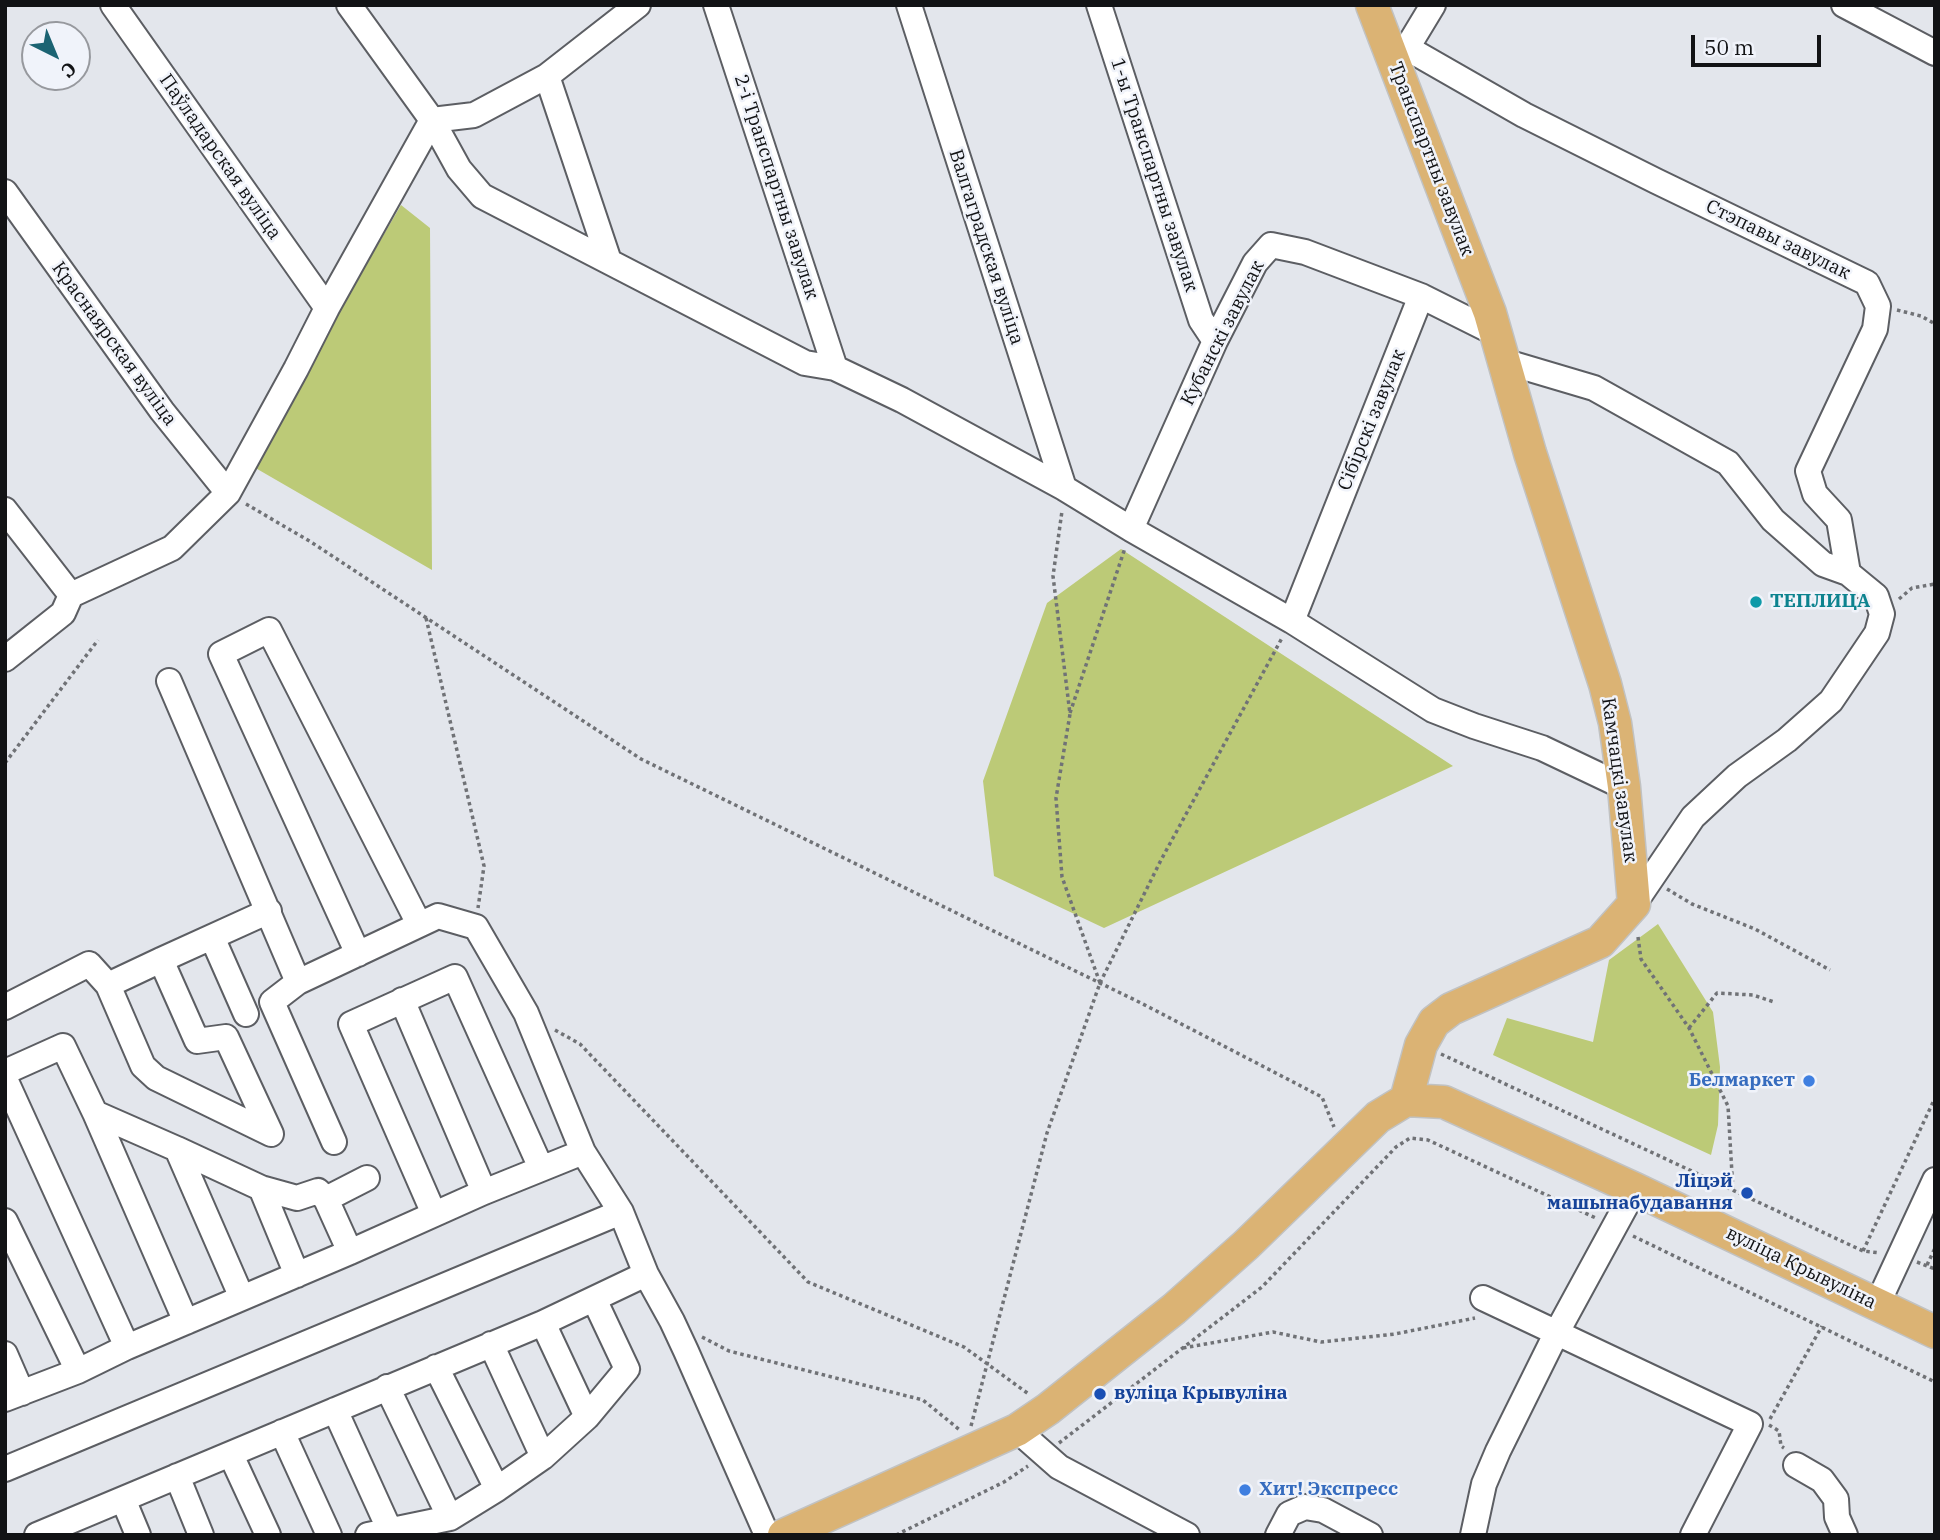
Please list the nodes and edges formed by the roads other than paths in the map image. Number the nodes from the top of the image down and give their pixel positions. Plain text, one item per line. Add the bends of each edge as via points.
1 (113, 5) edge
2 (349, 5) edge
3 (638, 5) edge
4 (716, 5) edge
5 (909, 5) edge
6 (1099, 5) edge
7 (1372, 5) edge
8 (1433, 5) edge
9 (1843, 5) edge
10 (1399, 52) junction
11 (1935, 53) edge
12 (547, 76) junction
13 (432, 120) junction
14 (5, 192) edge
15 (609, 261) junction
16 (1421, 296) junction
17 (327, 308) junction
18 (1496, 336) junction
19 (1215, 341) junction
20 (835, 368) junction
21 (1064, 488) junction
22 (228, 493) junction
23 (5, 510) edge
24 (1131, 529) junction
25 (1848, 573) junction
26 (71, 595) junction
27 (1292, 621) junction
28 (5, 659) edge
29 (169, 681) dead end
30 (1624, 787) junction
31 (1642, 892) junction
32 (269, 911) junction
33 (419, 924) junction
34 (212, 937) junction
35 (358, 954) junction
36 (161, 960) junction
37 (298, 982) junction
38 (108, 985) junction
39 (402, 1000) junction
40 (272, 1002) junction
41 (5, 1007) edge
42 (246, 1014) junction
43 (226, 1037) junction
44 (5, 1072) edge
45 (5, 1079) edge
46 (1406, 1100) junction
47 (95, 1114) junction
48 (334, 1142) dead end
49 (177, 1149) junction
50 (583, 1152) junction
51 (541, 1168) junction
52 (367, 1178) dead end
53 (1935, 1180) edge
54 (261, 1188) junction
55 (1635, 1189) junction
56 (484, 1192) junction
57 (326, 1199) junction
58 (621, 1212) junction
59 (434, 1214) junction
60 (5, 1221) edge
61 (350, 1252) junction
62 (297, 1275) junction
63 (646, 1275) junction
64 (242, 1298) junction
65 (1483, 1298) dead end
66 (594, 1299) junction
67 (1877, 1305) junction
68 (186, 1322) junction
69 (543, 1323) junction
70 (1557, 1332) junction
71 (1935, 1332) edge
72 (491, 1344) junction
73 (127, 1348) junction
74 (5, 1354) edge
75 (436, 1367) junction
76 (78, 1371) junction
77 (387, 1387) junction
78 (14, 1396) edge
79 (335, 1410) junction
80 (587, 1417) junction
81 (1017, 1430) junction
82 (282, 1432) junction
83 (231, 1455) junction
84 (543, 1457) junction
85 (1796, 1465) road end
86 (5, 1469) edge
87 (177, 1476) junction
88 (497, 1489) junction
89 (123, 1499) junction
90 (450, 1518) junction
91 (74, 1528) edge
92 (379, 1533) edge
93 (37, 1535) edge
94 (138, 1535) edge
95 (201, 1535) edge
96 (268, 1535) edge
97 (329, 1535) edge
98 (767, 1535) edge
99 (784, 1535) edge
100 (1187, 1535) edge
101 (1278, 1535) edge
102 (1370, 1535) edge
103 (1473, 1535) edge
104 (1693, 1535) edge
105 (1845, 1535) edge

1 - 17 street, Паўладарская вуліца
2 - 13 street
3 - 12 street
4 - 20 street, 2-і Транспартны завулак
5 - 21 street, Валгаградская вуліца
6 - 19 street, 1-ы Транспартны завулак via 1201,320
7 - 10 main road, Транспартны завулак
8 - 10 street
9 - 11 street
10 - 18 main road, Транспартны завулак
10 - 25 street, Стэпавы завулак via 1867,283 1878,306 1875,329 1808,471 1815,494 1839,520
12 - 13 street via 474,115
12 - 15 street
13 - 15 street via 459,169 482,196
13 - 17 street
14 - 22 street, Краснаярская вуліца via 162,411
15 - 20 street via 805,363
16 - 18 street
16 - 19 street, Кубанскі завулак via 1305,252 1271,245 1255,263
16 - 27 street, Сібірскі завулак
17 - 22 street
18 - 25 street via 1728,463 1773,520 1823,564
18 - 30 main road, Камчацкі завулак via 1605,684
19 - 24 street, Кубанскі завулак
20 - 21 street
21 - 24 street
22 - 26 street via 172,548
23 - 26 street
24 - 27 street
25 - 31 street via 1876,596 1882,614 1877,632 1831,701 1693,817
26 - 28 street via 63,613
27 - 30 street via 1433,710 1542,748
29 - 32 street
30 - 31 main road, Камчацкі завулак
31 - 46 main road via 1600,942 1451,1009 1434,1022 1421,1045
32 - 34 street
32 - 37 street
33 - 35 street
33 - 35 street via 269,630 221,654
33 - 50 street via 438,916 476,927 526,1013
34 - 36 street
34 - 42 street
35 - 37 street
36 - 38 street
36 - 43 street via 197,1041
37 - 40 street
38 - 41 street via 89,964
38 - 43 street via 143,1066 156,1079 271,1134
39 - 51 street via 455,977
39 - 56 street
39 - 59 street via 351,1024
40 - 42 street
40 - 48 street
42 - 43 street via 228,1027
44 - 47 street via 63,1046
45 - 73 street
46 - 55 main road, вуліца Крывуліна via 1444,1102
46 - 81 main road via 1378,1117 1174,1309
47 - 49 street
47 - 68 street
49 - 54 street
49 - 64 street
50 - 51 street
50 - 58 street
51 - 56 street
52 - 57 street
53 - 67 street
54 - 57 street via 297,1198 318,1191
54 - 62 street
55 - 67 main road, вуліца Крывуліна
55 - 70 street
56 - 59 street
57 - 61 street
58 - 63 street
58 - 86 street
59 - 61 street
60 - 76 street
61 - 62 street
62 - 64 street
63 - 66 street
63 - 98 street via 672,1321
64 - 68 street
65 - 70 street
66 - 69 street
66 - 80 street via 626,1369
67 - 71 main road, вуліца Крывуліна
68 - 73 street
69 - 72 street
69 - 80 street
70 - 103 street via 1497,1451
70 - 104 street via 1759,1424
72 - 75 street
72 - 84 street
73 - 76 street
74 - 78 street
75 - 77 street
75 - 88 street
76 - 78 street
77 - 79 street
77 - 90 street
79 - 82 street
79 - 92 street
80 - 84 street
81 - 99 main road
81 - 100 street via 1059,1467
82 - 83 street
82 - 97 street
83 - 87 street
83 - 96 street
84 - 88 street
85 - 105 street via 1822,1480 1836,1499
87 - 89 street
87 - 95 street
88 - 90 street
89 - 91 street
89 - 94 street
90 - 92 street
91 - 93 street
101 - 102 street via 1289,1514 1304,1507 1323,1510

